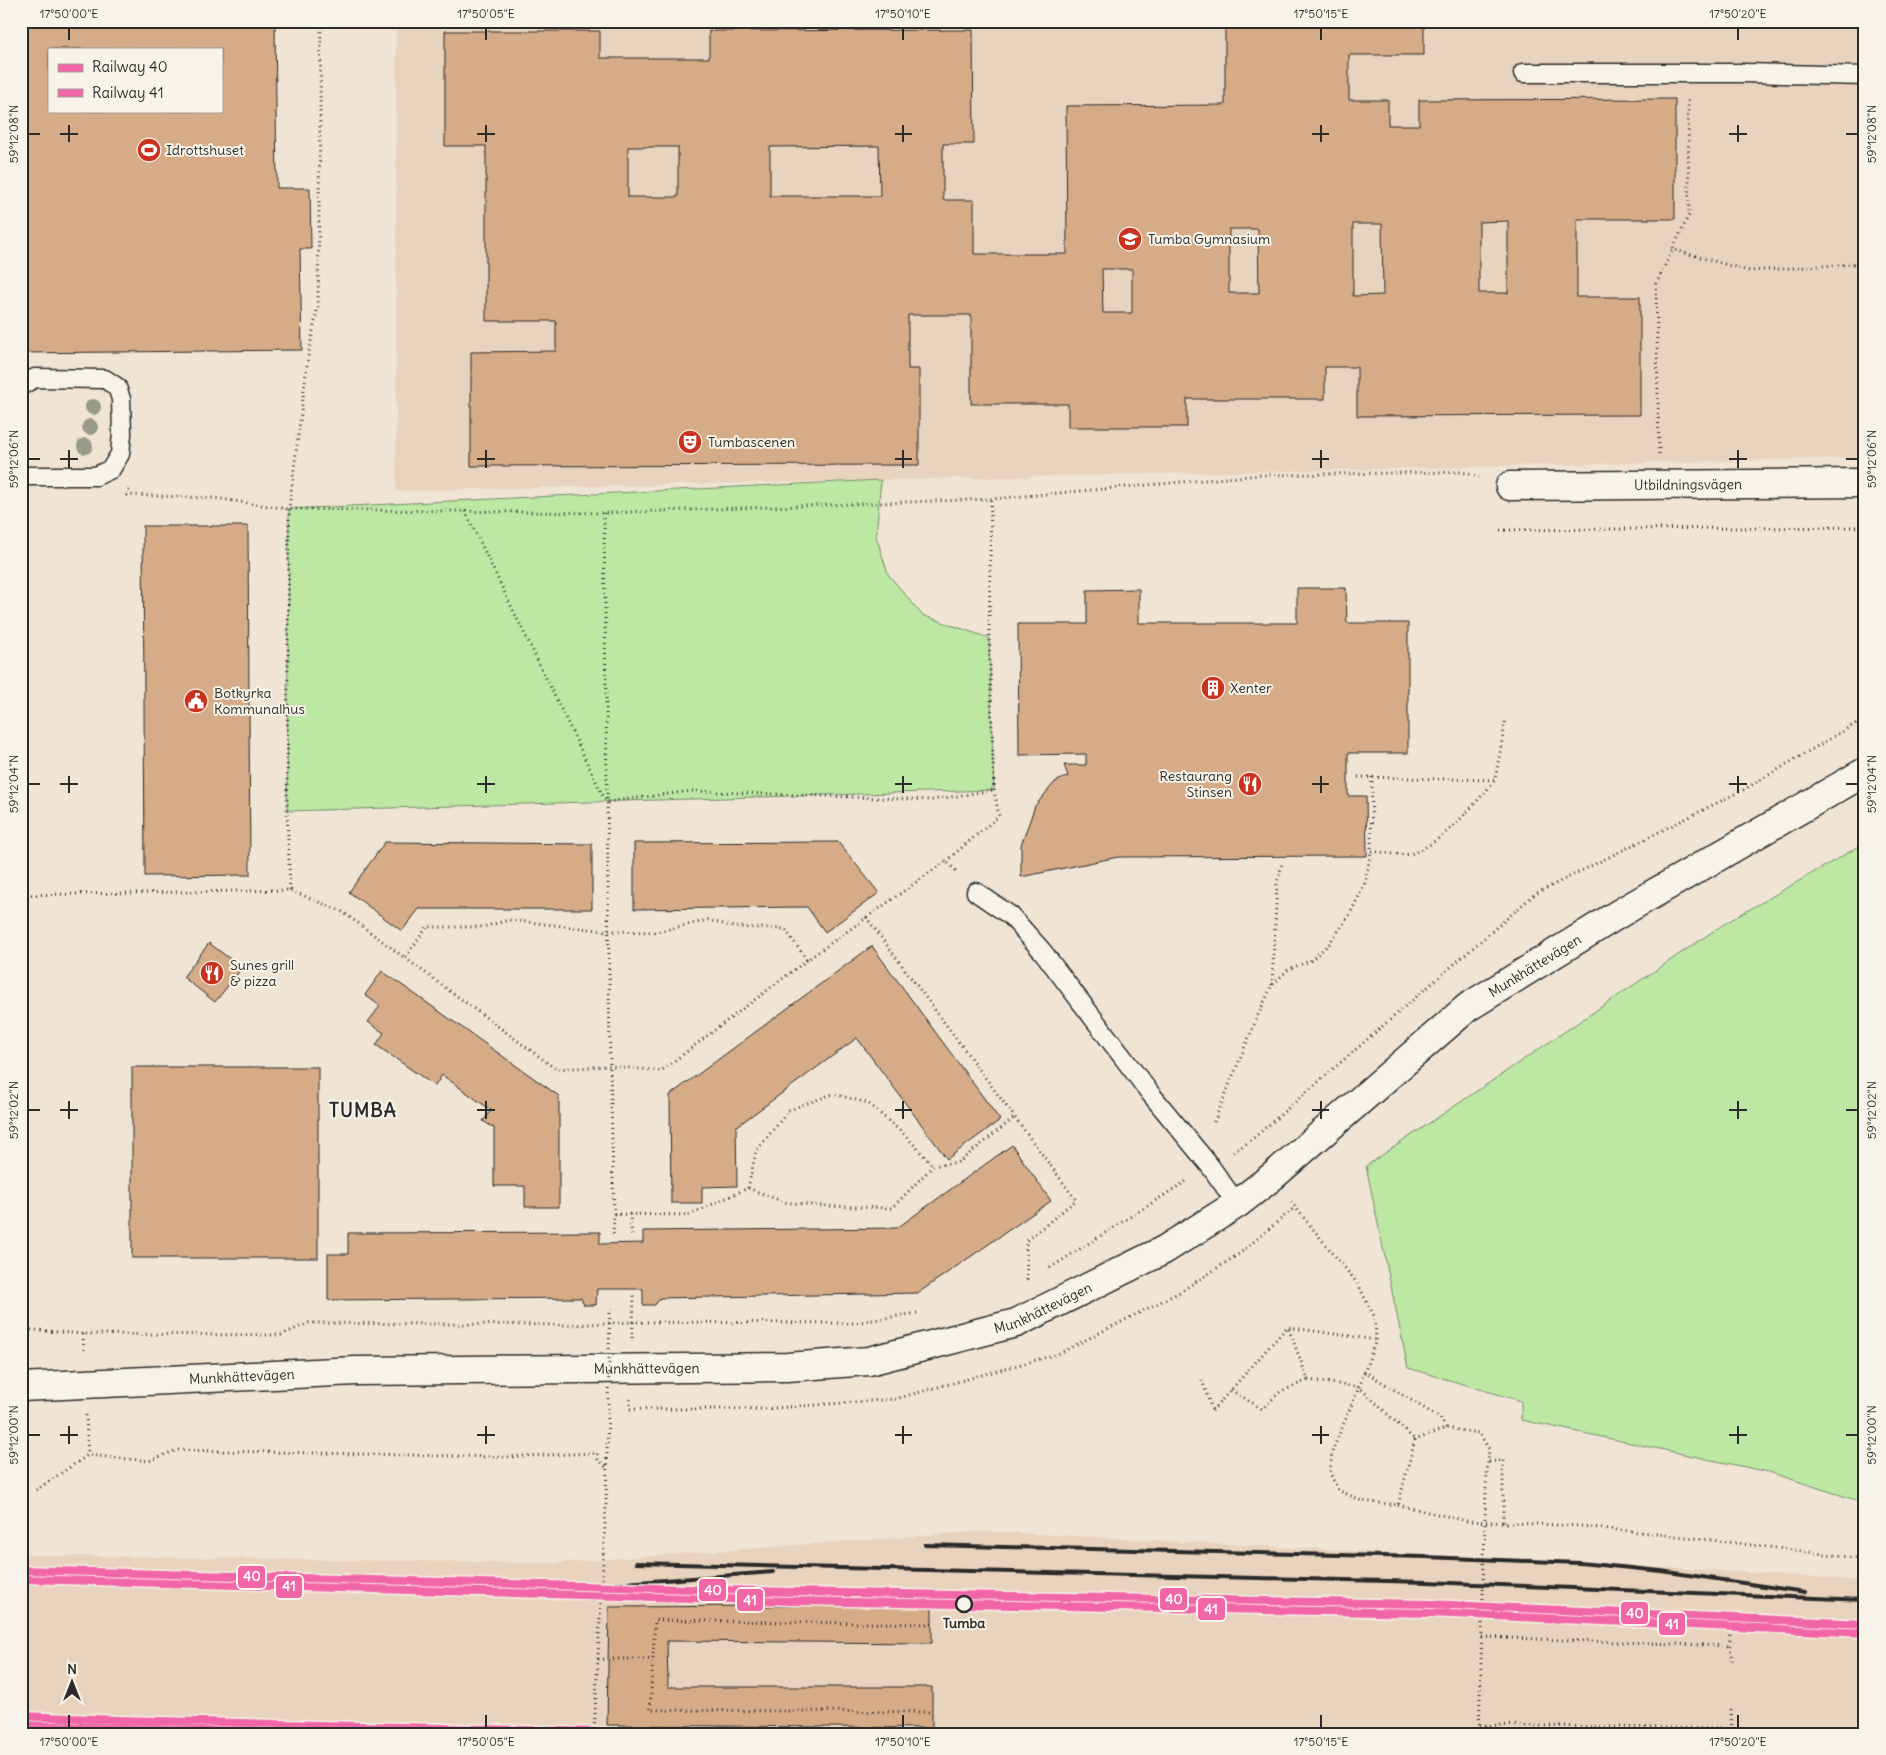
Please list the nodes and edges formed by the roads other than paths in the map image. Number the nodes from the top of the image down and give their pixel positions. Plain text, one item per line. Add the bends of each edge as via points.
1 (1523, 74) dead end
2 (1865, 76) edge
3 (21, 386) edge
4 (21, 476) edge
5 (1865, 484) edge
6 (1510, 486) road end
7 (1865, 772) edge
8 (976, 892) road end
9 (1237, 1204) junction
10 (21, 1387) edge

1 - 2 lane
3 - 4 lane via 35,378 105,379 118,387 122,434 120,454 110,469 96,476
5 - 6 street, Utbildningsvägen
7 - 9 street, Munkhättevägen via 1620,913 1468,1007
8 - 9 lane via 1011,916 1043,952
9 - 10 street, Munkhättevägen via 1164,1250 1016,1323 869,1361 787,1367 356,1371

